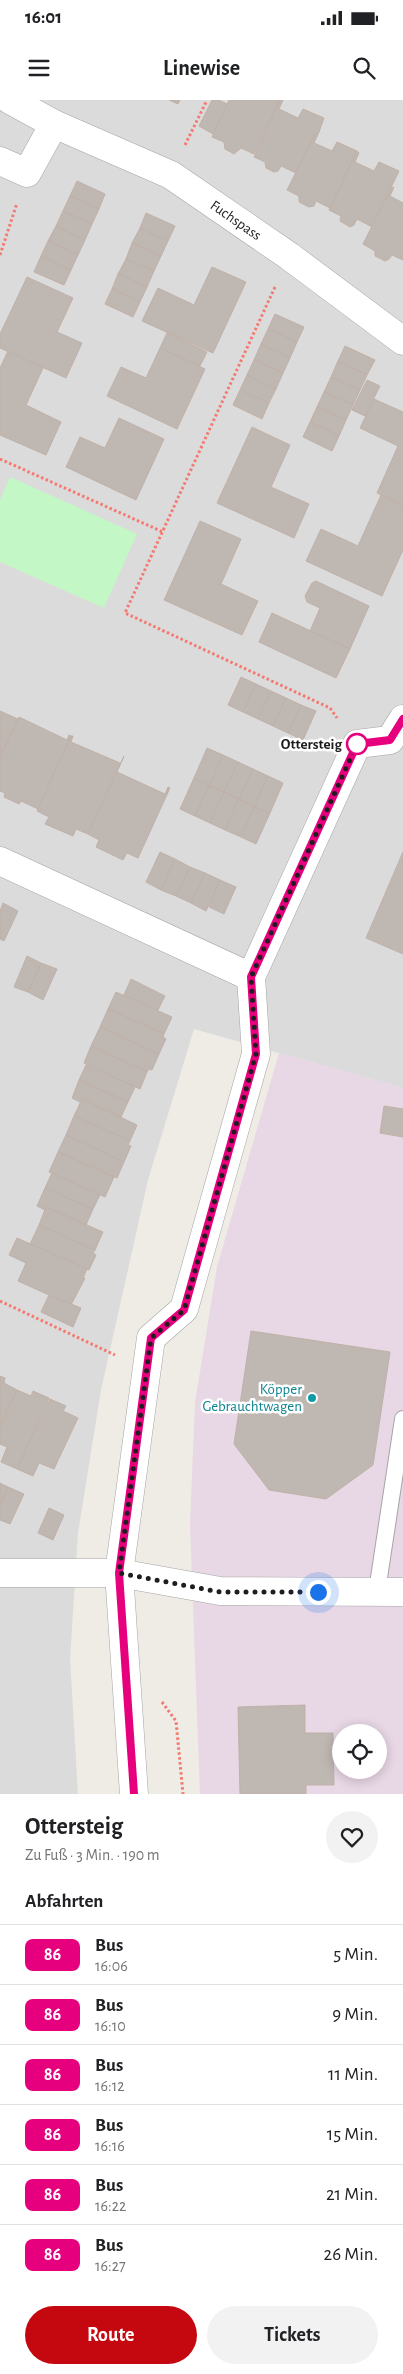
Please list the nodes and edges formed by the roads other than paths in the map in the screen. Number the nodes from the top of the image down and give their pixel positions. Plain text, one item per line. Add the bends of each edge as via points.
1 (10, 100) edge
2 (54, 124) junction
3 (0, 161) edge
4 (403, 341) edge
5 (403, 719) edge
6 (0, 861) edge
7 (251, 977) junction
8 (403, 1419) edge
9 (0, 1573) edge
10 (119, 1573) junction
11 (390, 1592) edge
12 (134, 1794) edge

1 - 2 street, Fuchspass
2 - 3 street via 27,173
2 - 4 street, Fuchspass via 171,175 289,256
5 - 7 street via 390,740 357,744
6 - 7 street
7 - 10 street via 256,1054 184,1310 151,1338
8 - 11 lane
9 - 10 street
10 - 11 street via 220,1592
10 - 12 street

